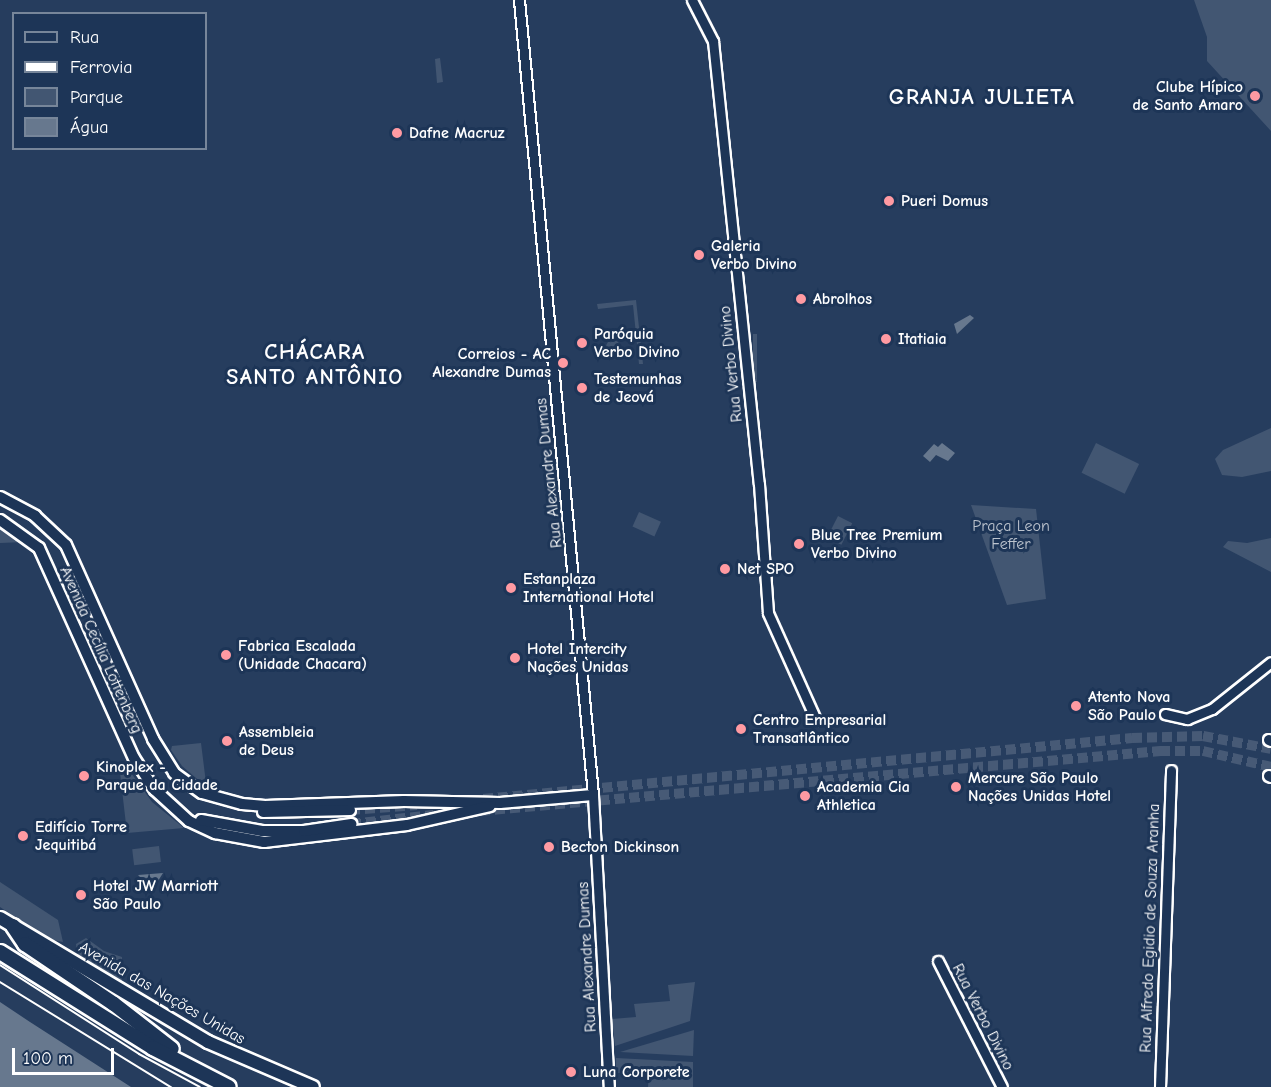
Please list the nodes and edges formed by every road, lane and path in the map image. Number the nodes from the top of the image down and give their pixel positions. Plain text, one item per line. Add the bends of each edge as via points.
1 (519, 0) edge
2 (692, 0) edge
3 (0, 497) edge
4 (0, 520) edge
5 (1271, 662) edge
6 (1165, 714) dead end
7 (816, 720) dead end
8 (1171, 770) dead end
9 (180, 780) junction
10 (593, 795) junction
11 (500, 803) junction
12 (350, 810) tunnel mouth
13 (175, 811) junction
14 (351, 824) tunnel mouth
15 (0, 918) edge
16 (14, 926) junction
17 (0, 952) edge
18 (938, 961) dead end
19 (209, 1077) junction
20 (229, 1087) edge
21 (313, 1087) edge
22 (609, 1087) edge
23 (1002, 1087) edge
24 (1160, 1087) edge

1 - 10 street, Rua Alexandre Dumas
2 - 7 street, Rua Verbo Divino via 712,38 758,476 768,613
3 - 9 main road, Avenida Cecília Lottenberg via 35,516 66,544 153,739
4 - 13 main road, Avenida Cecília Lottenberg via 39,548 126,744 155,790
5 - 6 street via 1212,709 1187,718
8 - 24 street, Rua Alfredo Egidio de Souza Aranha
9 - 11 main road, Avenida Cecília Lottenberg via 212,797 265,806 404,801
9 - 12 main road via 194,794 227,808 255,812
10 - 11 main road, Avenida Cecília Lottenberg
10 - 22 street, Rua Alexandre Dumas
11 - 13 main road, Avenida Cecília Lottenberg via 407,825 264,842 215,833
13 - 14 main road via 215,825 262,831 304,831
15 - 16 highway, Avenida das Nações Unidas
16 - 19 highway via 25,944 202,1067
16 - 21 highway, Avenida das Nações Unidas via 208,1042
17 - 19 highway via 99,1015
18 - 23 street, Rua Verbo Divino
19 - 20 highway

